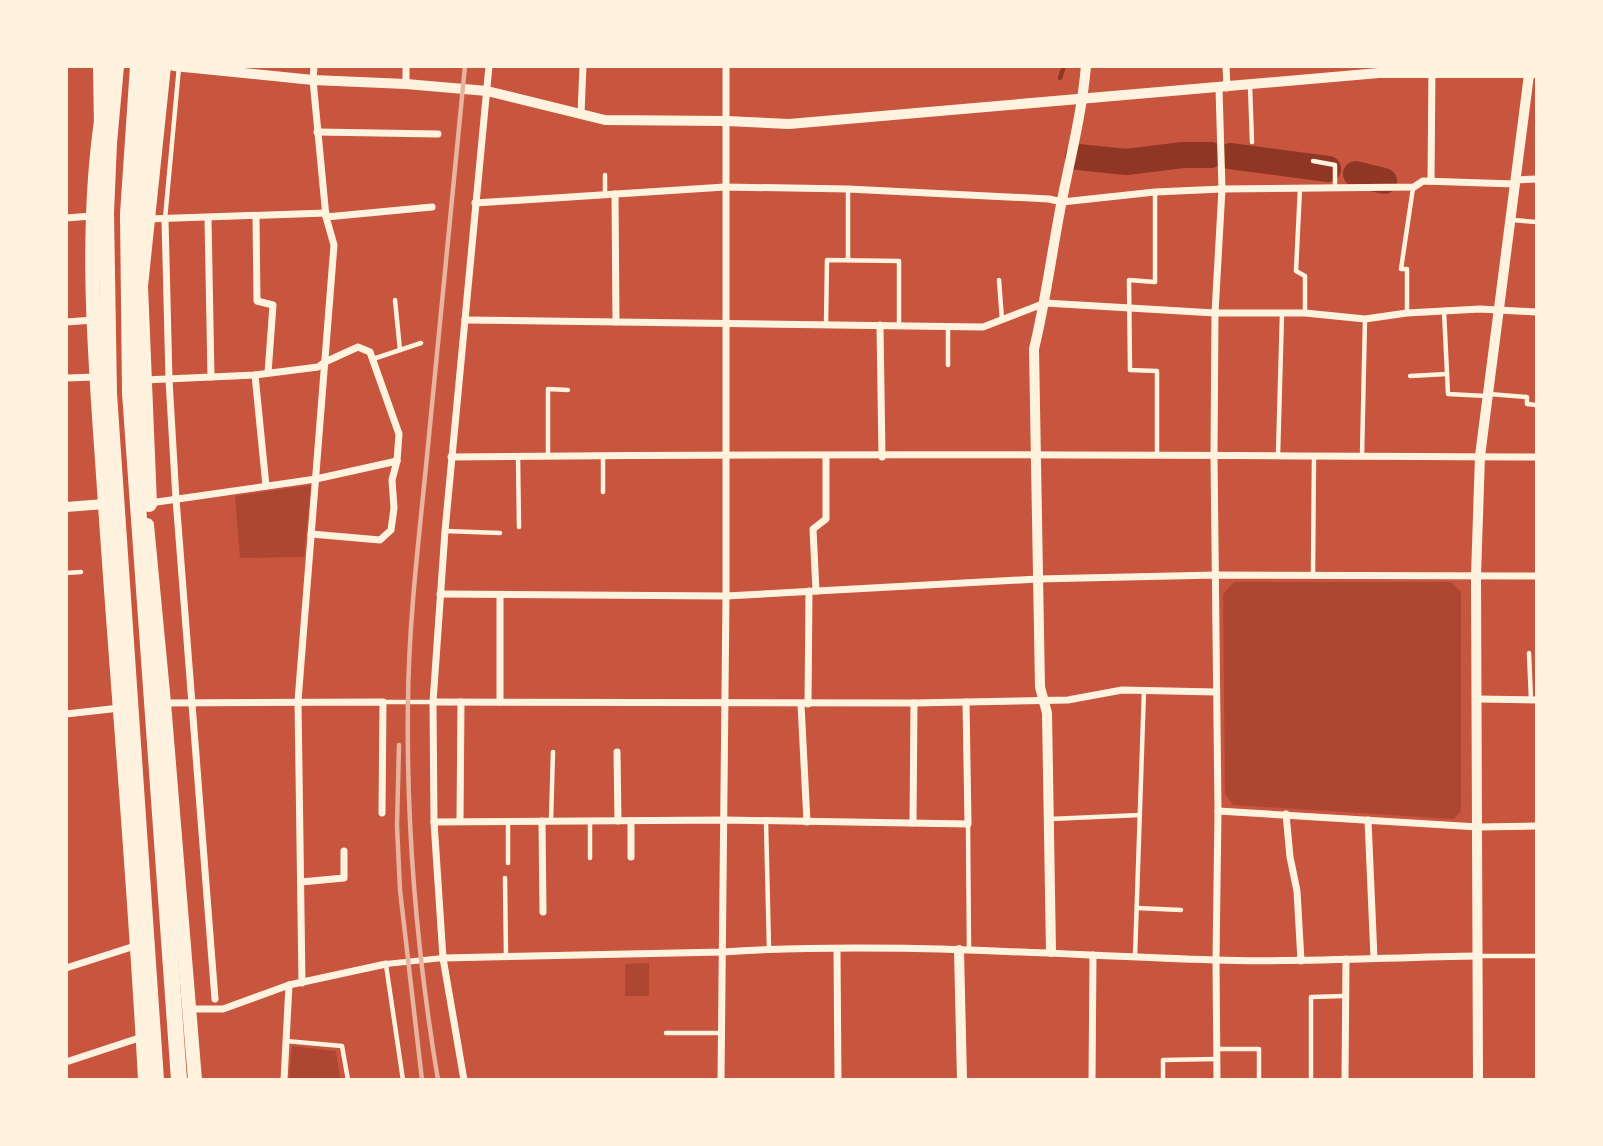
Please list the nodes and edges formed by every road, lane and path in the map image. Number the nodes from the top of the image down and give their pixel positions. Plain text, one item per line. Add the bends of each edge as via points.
1 (101, 66) edge
2 (109, 66) edge
3 (116, 66) edge
4 (138, 66) edge
5 (150, 66) edge
6 (163, 66) edge
7 (314, 66) edge
8 (406, 66) edge
9 (489, 66) edge
10 (583, 66) edge
11 (726, 66) edge
12 (1086, 66) edge
13 (1226, 66) edge
14 (1327, 66) edge
15 (177, 67) edge
16 (1433, 70) edge
17 (276, 71) edge
18 (1532, 71) edge
19 (1330, 78) junction
20 (313, 80) junction
21 (406, 83) junction
22 (1250, 86) junction
23 (1223, 88) junction
24 (487, 91) junction
25 (1083, 98) junction
26 (581, 114) junction
27 (726, 121) junction
28 (317, 132) junction
29 (438, 134) dead end
30 (1252, 142) dead end
31 (1313, 161) dead end
32 (605, 175) dead end
33 (1536, 179) edge
34 (1431, 181) junction
35 (1515, 182) junction
36 (725, 187) junction
37 (1413, 187) junction
38 (1300, 188) junction
39 (1335, 188) junction
40 (848, 189) junction
41 (1222, 189) junction
42 (1155, 192) junction
43 (615, 194) junction
44 (605, 195) junction
45 (1062, 202) junction
46 (475, 203) junction
47 (432, 207) dead end
48 (99, 214) junction
49 (326, 215) junction
50 (256, 216) junction
51 (66, 218) edge
52 (208, 218) junction
53 (138, 219) junction
54 (165, 219) junction
55 (1510, 220) junction
56 (1536, 222) edge
57 (848, 260) junction
58 (999, 280) dead end
59 (395, 300) dead end
60 (1045, 303) junction
61 (1129, 308) junction
62 (1499, 310) junction
63 (1444, 311) junction
64 (1215, 313) junction
65 (1282, 313) junction
66 (1305, 313) junction
67 (1407, 313) junction
68 (1536, 313) edge
69 (1365, 319) junction
70 (95, 320) junction
71 (466, 320) junction
72 (1002, 320) junction
73 (66, 322) edge
74 (616, 322) junction
75 (725, 323) junction
76 (826, 325) junction
77 (880, 325) junction
78 (900, 326) junction
79 (948, 327) junction
80 (421, 343) dead end
81 (400, 350) junction
82 (372, 359) junction
83 (325, 362) junction
84 (948, 365) dead end
85 (268, 373) junction
86 (1447, 374) junction
87 (256, 375) junction
88 (1410, 376) dead end
89 (96, 377) junction
90 (211, 377) junction
91 (66, 378) edge
92 (169, 380) junction
93 (138, 381) junction
94 (568, 390) dead end
95 (1488, 395) junction
96 (1536, 405) edge
97 (726, 454) junction
98 (1035, 454) junction
99 (603, 455) junction
100 (1157, 455) junction
101 (1214, 455) junction
102 (518, 456) junction
103 (548, 456) junction
104 (1278, 456) junction
105 (1314, 456) junction
106 (1362, 456) junction
107 (1480, 456) junction
108 (452, 457) junction
109 (826, 457) junction
110 (882, 457) junction
111 (1536, 457) edge
112 (397, 461) junction
113 (316, 479) junction
114 (266, 486) junction
115 (603, 492) dead end
116 (176, 499) junction
117 (105, 504) junction
118 (144, 504) junction
119 (66, 507) edge
120 (519, 527) dead end
121 (445, 531) junction
122 (500, 533) dead end
123 (311, 534) junction
124 (81, 572) dead end
125 (66, 573) edge
126 (1216, 575) junction
127 (1313, 575) junction
128 (1476, 576) junction
129 (1536, 576) edge
130 (144, 577) junction
131 (1038, 579) junction
132 (813, 591) junction
133 (440, 594) junction
134 (500, 595) junction
135 (726, 596) junction
136 (1529, 653) dead end
137 (1144, 690) junction
138 (1216, 692) junction
139 (1478, 699) junction
140 (1043, 700) junction
141 (1534, 700) edge
142 (298, 701) junction
143 (191, 702) junction
144 (383, 702) junction
145 (433, 702) junction
146 (461, 702) junction
147 (499, 702) junction
148 (966, 702) junction
149 (164, 703) junction
150 (914, 703) junction
151 (723, 704) junction
152 (804, 704) junction
153 (120, 708) junction
154 (66, 714) edge
155 (553, 752) dead end
156 (617, 752) dead end
157 (1218, 811) junction
158 (382, 813) dead end
159 (1286, 814) junction
160 (1140, 815) junction
161 (724, 820) junction
162 (1049, 820) junction
163 (1368, 820) junction
164 (460, 821) junction
165 (508, 821) junction
166 (542, 821) junction
167 (551, 821) junction
168 (590, 821) junction
169 (618, 821) junction
170 (631, 821) junction
171 (434, 822) junction
172 (766, 822) junction
173 (807, 822) junction
174 (913, 824) junction
175 (968, 824) junction
176 (1536, 826) edge
177 (1478, 827) junction
178 (344, 851) dead end
179 (631, 857) dead end
180 (590, 858) dead end
181 (508, 863) dead end
182 (505, 878) dead end
183 (301, 883) junction
184 (1137, 908) junction
185 (1181, 910) dead end
186 (543, 912) dead end
187 (138, 946) junction
188 (769, 949) junction
189 (837, 950) junction
190 (964, 950) junction
191 (723, 952) junction
192 (1051, 952) junction
193 (1093, 955) junction
194 (1479, 956) junction
195 (1536, 956) edge
196 (506, 957) junction
197 (1135, 957) junction
198 (443, 958) junction
199 (1374, 958) junction
200 (1346, 959) junction
201 (1216, 960) junction
202 (1301, 961) junction
203 (386, 964) junction
204 (66, 968) edge
205 (302, 983) junction
206 (289, 985) junction
207 (1345, 996) junction
208 (215, 999) dead end
209 (188, 1009) junction
210 (666, 1033) dead end
211 (722, 1033) junction
212 (143, 1037) junction
213 (286, 1041) junction
214 (1217, 1049) junction
215 (1217, 1059) junction
216 (66, 1062) edge
217 (145, 1080) edge
218 (156, 1080) edge
219 (180, 1080) edge
220 (195, 1080) edge
221 (284, 1080) edge
222 (348, 1080) edge
223 (403, 1080) edge
224 (464, 1080) edge
225 (721, 1080) edge
226 (838, 1080) edge
227 (962, 1080) edge
228 (1092, 1080) edge
229 (1163, 1080) edge
230 (1217, 1080) edge
231 (1259, 1080) edge
232 (1311, 1080) edge
233 (1345, 1080) edge
234 (1478, 1080) edge

1 - 48 highway
2 - 48 highway via 99,137
3 - 48 highway
4 - 130 highway via 128,202 128,289 130,393
5 - 53 highway
6 - 130 highway via 140,285 150,535
7 - 20 street
8 - 21 street
9 - 24 street
10 - 26 street
11 - 27 street
12 - 25 street
13 - 23 street
14 - 19 street
15 - 17 street
15 - 54 lane
16 - 18 street
16 - 19 street
16 - 34 street
17 - 20 street
18 - 35 street
19 - 22 street
20 - 21 street
20 - 28 street
21 - 24 street
22 - 23 street
22 - 30 lane
23 - 25 street
23 - 41 street
24 - 26 street
24 - 46 street
25 - 27 street via 789,124
25 - 45 street
26 - 27 street via 605,120
27 - 36 street
28 - 29 street
28 - 49 street
31 - 39 lane via 1335,165
32 - 44 lane
33 - 35 street
34 - 35 street
34 - 37 street
35 - 55 street
36 - 40 street
36 - 43 street
36 - 75 street
37 - 39 street
37 - 67 lane via 1401,269 1407,270
38 - 39 street
38 - 41 street
38 - 66 lane via 1296,271 1305,276
40 - 45 street
40 - 57 lane
41 - 42 street
41 - 64 street
42 - 45 street
42 - 61 lane via 1156,282 1129,280
43 - 44 street
43 - 74 street
44 - 46 street
45 - 60 street
46 - 71 street
47 - 49 street
48 - 51 street
48 - 70 highway
48 - 218 highway
49 - 50 street
49 - 83 street via 334,245
50 - 52 street
50 - 85 street via 257,301 273,305
52 - 54 street
52 - 90 street
53 - 54 street
53 - 93 highway
54 - 92 street
55 - 56 lane
55 - 62 street
57 - 76 lane via 827,260
57 - 78 lane via 899,261
58 - 72 lane
59 - 81 lane
60 - 61 street
60 - 72 street
60 - 98 street via 1034,349
61 - 64 street
61 - 100 lane via 1130,370 1157,371
62 - 63 street
62 - 68 street
62 - 95 street
63 - 67 street
63 - 86 lane
64 - 65 street
64 - 101 street
65 - 66 street
65 - 104 lane
66 - 69 street
67 - 69 street
69 - 106 lane
70 - 73 street
70 - 89 highway
71 - 74 street
71 - 108 street
72 - 79 street via 983,327
74 - 75 street
75 - 76 street
75 - 97 street
76 - 77 street
77 - 78 street
77 - 110 street
78 - 79 street
79 - 84 lane
80 - 81 lane
81 - 82 lane
82 - 83 street via 370,352 358,347
82 - 112 street via 399,434
83 - 85 street via 318,367
83 - 113 street
85 - 87 street
86 - 88 lane
86 - 95 lane via 1448,394
87 - 90 street
87 - 114 street
89 - 91 street
89 - 117 highway
90 - 92 street
92 - 93 street
92 - 116 street
93 - 118 highway
94 - 103 lane via 548,389
95 - 96 lane via 1527,397 1527,404
95 - 107 street
97 - 99 street
97 - 109 street
97 - 135 street
98 - 100 street
98 - 110 street
98 - 131 street
99 - 103 street
99 - 115 lane
100 - 101 street
101 - 104 street
101 - 126 street
102 - 103 street
102 - 108 street
102 - 120 lane
104 - 105 street
105 - 106 street
105 - 127 lane
106 - 107 street
107 - 111 street
107 - 128 street
108 - 121 street
109 - 110 street
109 - 132 street via 826,519 813,528
112 - 113 street
112 - 123 street via 391,530 380,540
113 - 114 street
113 - 123 street
114 - 116 street
116 - 118 street
116 - 143 street
117 - 119 street
117 - 153 highway
118 - 149 highway
121 - 122 lane
121 - 133 street
123 - 142 street
124 - 125 lane
126 - 127 street
126 - 131 street
126 - 138 street
127 - 128 street
128 - 129 street
128 - 139 street
130 - 219 highway
131 - 132 street
131 - 140 street
132 - 135 street
132 - 152 street
133 - 134 street
133 - 145 street
134 - 135 street
134 - 147 street
135 - 151 street
136 - 141 lane
137 - 138 street
137 - 140 street
137 - 160 lane
138 - 157 street
139 - 141 street
139 - 177 street
140 - 148 street
140 - 162 street
142 - 143 street
142 - 144 street
142 - 183 street
143 - 149 street
143 - 208 street
144 - 145 lane
144 - 158 street
145 - 146 street
145 - 171 street
146 - 147 street
146 - 164 street
147 - 151 street
148 - 150 street
148 - 175 street
149 - 209 highway
150 - 152 street
150 - 174 street
151 - 152 street
151 - 161 street
152 - 173 street
153 - 154 street
153 - 187 highway
155 - 167 lane
156 - 169 street
157 - 159 street
157 - 201 street
159 - 163 street
159 - 202 street
160 - 162 lane
160 - 184 lane
161 - 170 street
161 - 172 street
161 - 191 street
162 - 192 street
163 - 177 street
163 - 199 street
164 - 165 street
164 - 171 street
165 - 166 street
165 - 181 lane
166 - 167 street
166 - 186 street
167 - 168 street
168 - 169 street
168 - 180 lane
169 - 170 street
170 - 179 street
171 - 198 street
172 - 173 street
172 - 188 lane
173 - 174 street
174 - 175 street
175 - 190 lane
176 - 177 street
177 - 194 street
178 - 183 street via 344,878
182 - 196 lane
183 - 205 street
184 - 185 lane
184 - 197 lane
187 - 204 street
187 - 212 highway
188 - 189 street
188 - 191 street
189 - 190 street
189 - 226 street
190 - 192 street
190 - 227 street
191 - 196 street
191 - 211 street
192 - 193 street
193 - 197 street
193 - 228 street
194 - 195 lane
194 - 199 street
194 - 234 street
196 - 198 street
197 - 201 street
198 - 203 street
198 - 224 street
199 - 200 street
200 - 202 street
200 - 207 street
201 - 202 street
201 - 214 street
203 - 205 street
203 - 223 lane
205 - 206 street
206 - 209 street via 223,1009
206 - 213 street
207 - 232 lane via 1311,997
207 - 233 street
209 - 220 highway
210 - 211 lane
211 - 225 street
212 - 216 street
212 - 217 highway
213 - 221 street
213 - 222 lane via 342,1046
214 - 215 street
214 - 231 lane via 1259,1049
215 - 229 lane via 1163,1060
215 - 230 street

